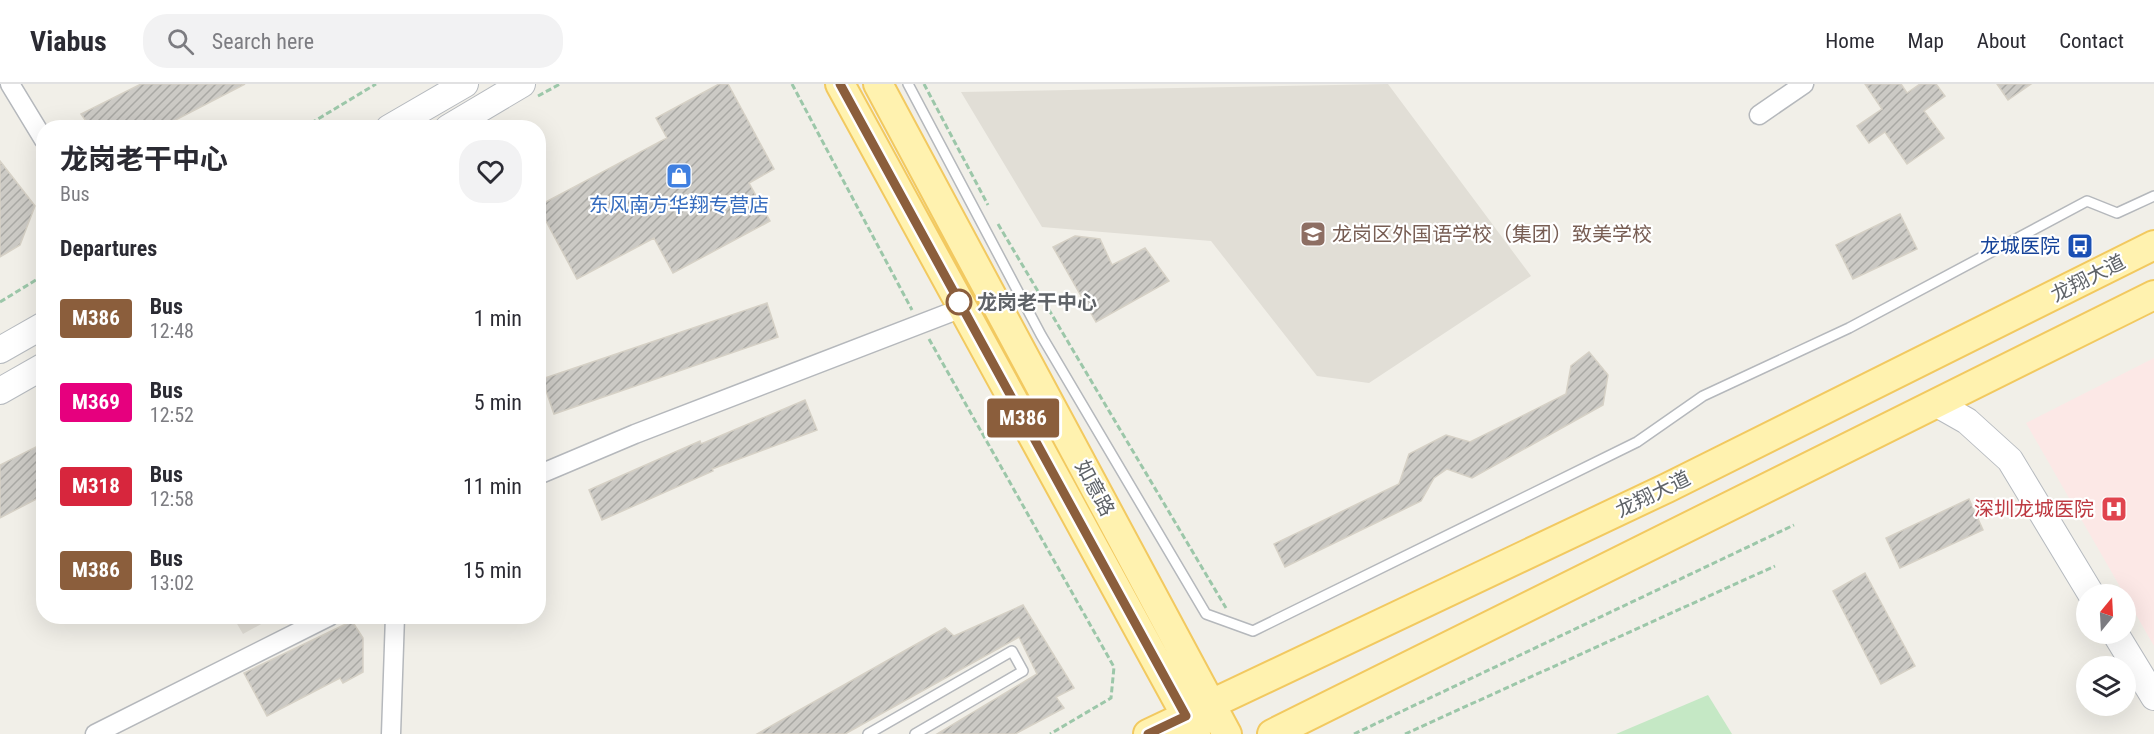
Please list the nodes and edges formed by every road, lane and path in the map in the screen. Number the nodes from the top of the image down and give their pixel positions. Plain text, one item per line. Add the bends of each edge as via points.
1 (10, 84) edge
2 (376, 84) edge
3 (465, 84) edge
4 (522, 84) edge
5 (792, 84) edge
6 (840, 84) edge
7 (878, 84) edge
8 (908, 84) edge
9 (924, 84) edge
10 (1804, 84) edge
11 (1759, 114) dead end
12 (316, 120) edge
13 (403, 120) edge
14 (461, 120) edge
15 (36, 127) edge
16 (2154, 196) edge
17 (989, 207) dead end
18 (994, 217) dead end
19 (2154, 245) edge
20 (36, 280) edge
21 (2154, 295) edge
22 (0, 302) edge
23 (962, 308) junction
24 (921, 325) junction
25 (36, 330) edge
26 (0, 350) edge
27 (36, 371) edge
28 (0, 391) edge
29 (1937, 404) junction
30 (546, 472) edge
31 (1794, 525) dead end
32 (1774, 566) dead end
33 (2085, 584) edge
34 (314, 624) edge
35 (395, 624) edge
36 (1236, 625) junction
37 (2122, 644) edge
38 (2154, 697) edge
39 (1211, 704) junction
40 (1191, 725) edge
41 (95, 734) edge
42 (391, 734) edge
43 (868, 734) edge
44 (915, 734) edge
45 (1050, 734) edge
46 (1148, 734) edge
47 (1227, 734) edge
48 (1272, 734) edge
49 (1354, 734) edge
50 (1405, 734) edge

1 - 15 street
2 - 12 path
3 - 13 street
4 - 14 street
5 - 24 path
6 - 23 main road, 如意路
7 - 39 main road, 如意路
8 - 36 lane via 1041,335 1206,614
9 - 17 path
10 - 11 street
16 - 36 lane via 2117,213 2087,201 1849,328 1703,396 1637,442 1253,632
18 - 36 path
19 - 39 main road, 龙翔大道 via 1667,488
20 - 22 path
21 - 29 main road
23 - 24 street
23 - 40 main road, 如意路
24 - 30 street
24 - 45 path via 1114,667 1111,698
25 - 26 street
27 - 28 street
29 - 33 street via 1967,421 2010,460
29 - 48 main road
31 - 49 path
32 - 50 path
34 - 41 street
35 - 42 street
37 - 38 street
39 - 40 main road, 龙翔大道
39 - 47 main road, 如意路
40 - 46 main road, 龙翔大道
43 - 44 lane via 1012,651 1023,671

